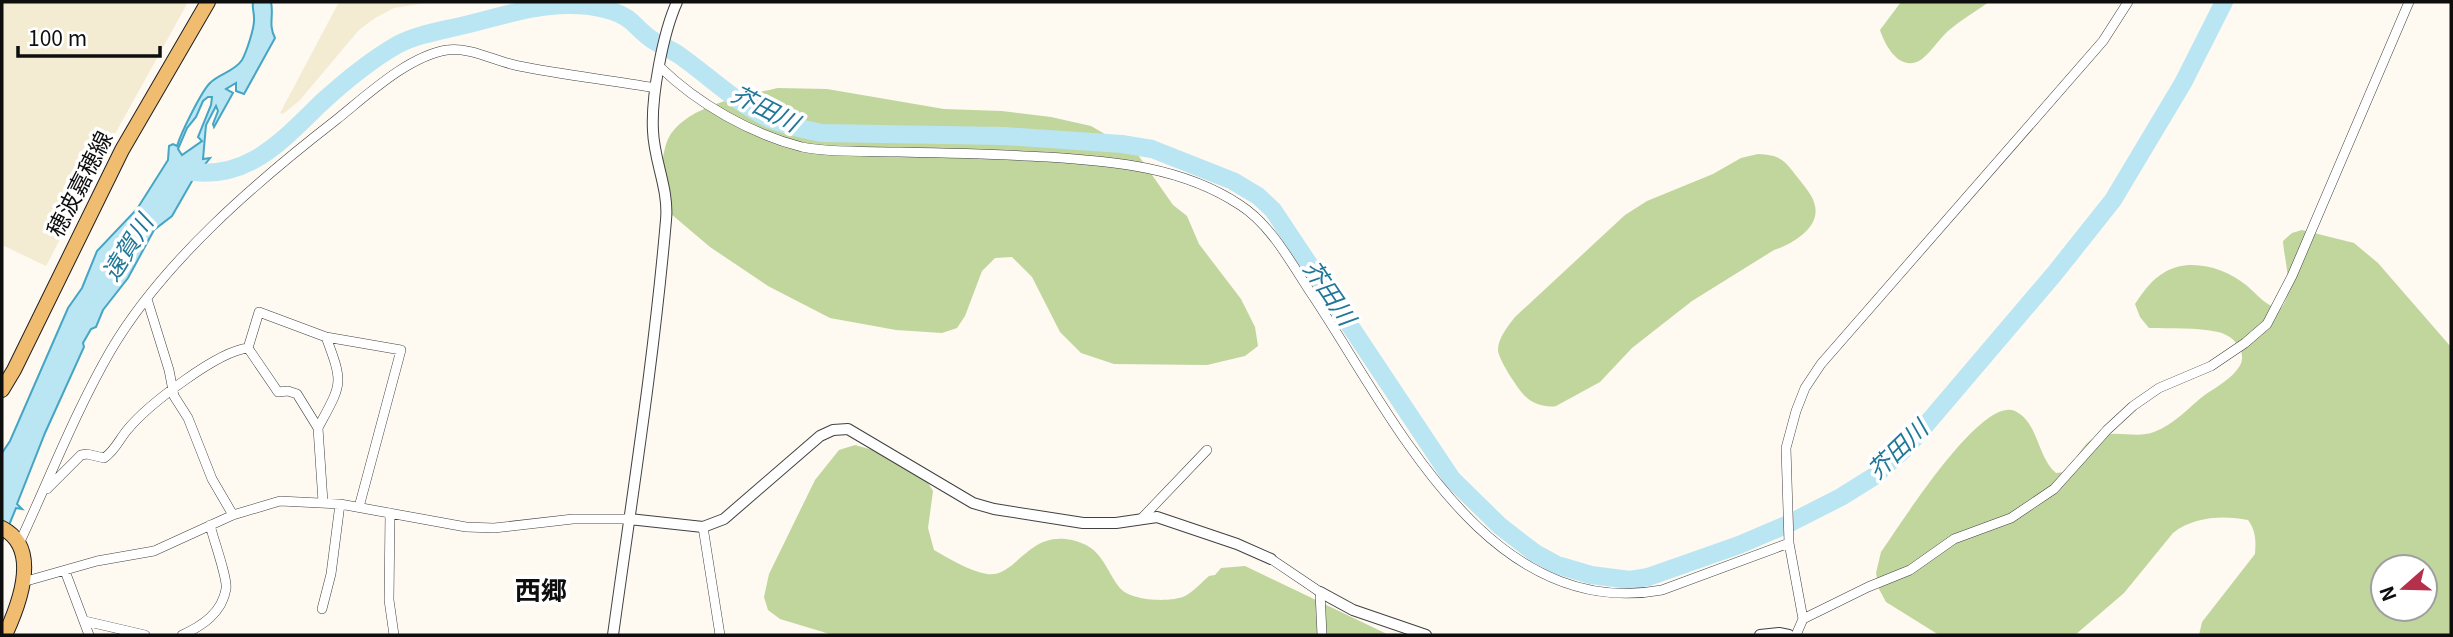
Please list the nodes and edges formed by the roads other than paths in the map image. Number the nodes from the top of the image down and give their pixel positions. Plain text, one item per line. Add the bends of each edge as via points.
1 (208, 2) edge
2 (677, 2) edge
3 (2128, 2) edge
4 (2409, 2) edge
5 (660, 67) junction
6 (655, 88) junction
7 (147, 299) junction
8 (326, 337) junction
9 (248, 348) junction
10 (2, 390) edge
11 (172, 390) junction
12 (318, 428) junction
13 (1207, 450) dead end
14 (44, 493) junction
15 (323, 502) junction
16 (340, 504) junction
17 (359, 507) junction
18 (390, 513) junction
19 (233, 514) junction
20 (629, 519) junction
21 (1141, 519) junction
22 (210, 525) junction
23 (703, 527) junction
24 (2, 528) edge
25 (17, 542) junction
26 (1789, 543) junction
27 (1271, 559) joint
28 (65, 571) junction
29 (23, 582) junction
30 (1320, 592) junction
31 (322, 609) dead end
32 (1803, 619) junction
33 (85, 621) junction
34 (5, 635) edge
35 (89, 635) edge
36 (145, 635) edge
37 (182, 635) edge
38 (394, 635) edge
39 (613, 635) edge
40 (720, 635) edge
41 (1322, 635) edge
42 (1426, 635) edge
43 (1760, 635) edge
44 (1790, 635) edge
45 (1796, 635) edge

1 - 10 main road, 穂波嘉穂線 via 122,150
2 - 5 street
3 - 26 street via 2103,41 1829,354 1805,388 1786,449
4 - 32 street via 2292,276 2267,324 2211,366 2159,388 2133,406 2054,489 2011,518 1954,539 1910,570
5 - 6 street
5 - 26 street via 681,88 730,117 805,148 991,153 1129,164 1198,184 1239,204 1257,218 1290,261 1415,456 1442,490 1505,549 1560,582 1612,595 1641,594
6 - 7 street via 517,66 468,51 447,50 419,60 299,149 192,245
6 - 20 street via 653,131 667,216
7 - 11 street
7 - 14 street via 80,406
8 - 9 street via 259,312
8 - 12 street via 339,383
8 - 17 street via 401,350
9 - 11 street via 235,349
9 - 12 street via 278,392 297,394
11 - 14 street via 127,430 110,455 76,458
11 - 19 street
12 - 15 street
13 - 21 street
14 - 25 street
15 - 16 street
15 - 19 street via 280,501
16 - 17 street
16 - 31 street
17 - 18 street
18 - 20 street via 494,528 572,519
18 - 38 street via 389,600
19 - 22 street
20 - 23 street
20 - 39 street
21 - 23 street via 1083,523 973,503 848,429 820,436 724,519
21 - 27 street via 1157,517 1178,523
22 - 28 street via 154,551
22 - 37 street via 227,587 204,625
23 - 40 street
24 - 25 main road
25 - 29 main road
26 - 32 street
27 - 30 street
28 - 29 street
28 - 33 street
29 - 34 main road
30 - 41 street
30 - 42 street via 1353,610
32 - 45 street
33 - 35 street
33 - 36 street
43 - 44 street

